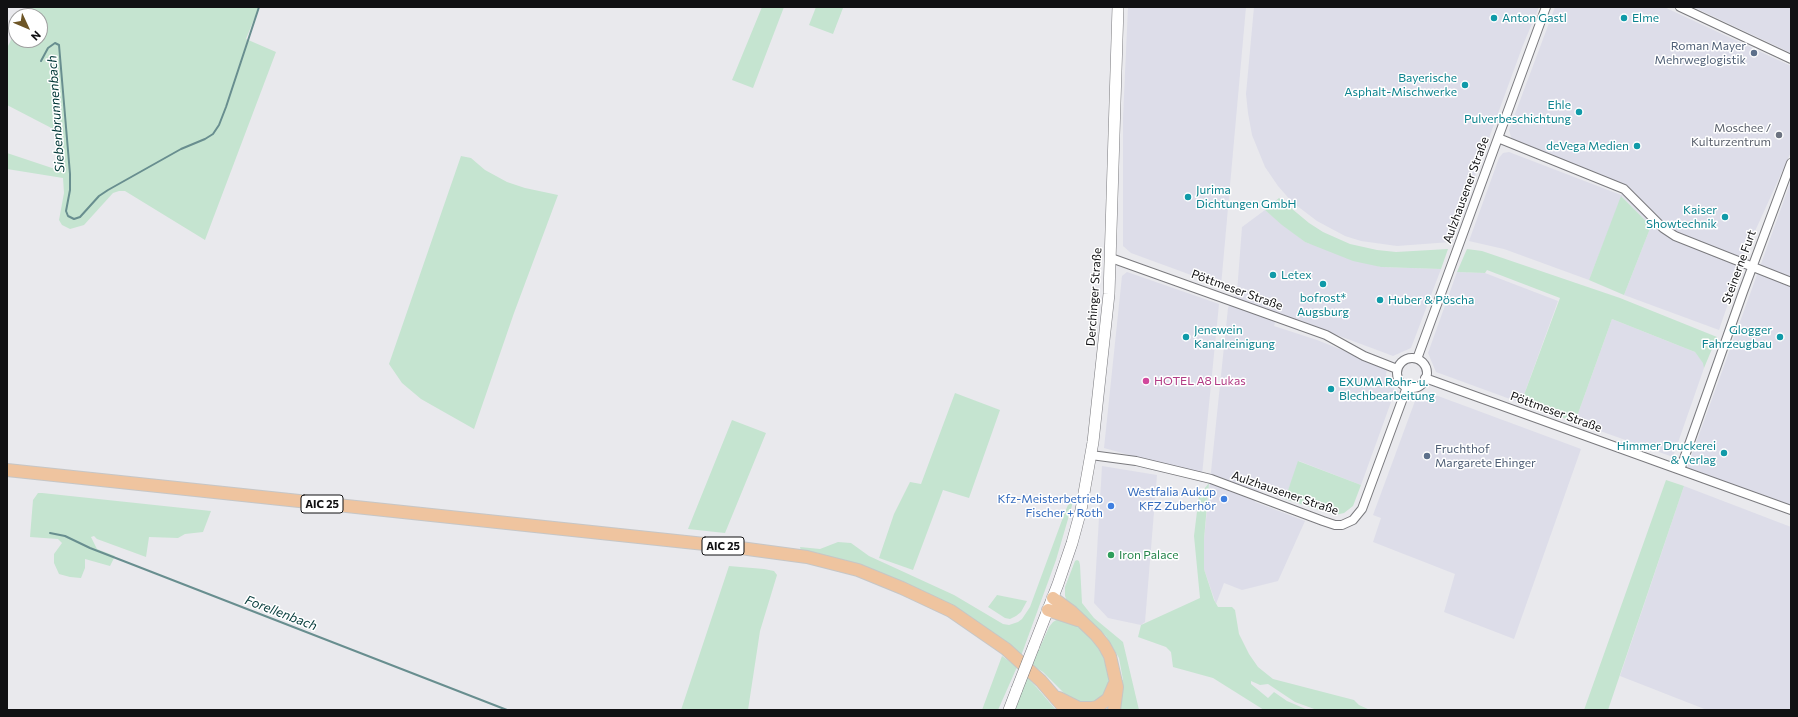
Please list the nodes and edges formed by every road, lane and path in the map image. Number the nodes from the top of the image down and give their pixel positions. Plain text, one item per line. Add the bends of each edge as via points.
1 (1118, 7) edge
2 (1546, 7) edge
3 (1680, 7) edge
4 (1791, 59) edge
5 (1498, 138) junction
6 (1791, 163) edge
7 (1111, 258) junction
8 (1752, 267) junction
9 (1791, 282) edge
10 (1417, 359) junction
11 (1397, 369) junction
12 (1426, 378) junction
13 (1406, 387) junction
14 (1091, 455) junction
15 (7, 470) edge
16 (1680, 470) junction
17 (1791, 510) edge
18 (1053, 598) junction
19 (1048, 610) junction
20 (1083, 622) junction
21 (1116, 680) junction
22 (1055, 696) junction
23 (1009, 710) edge
24 (1066, 710) edge
25 (1114, 710) edge

1 - 7 main road, Derchinger Straße
2 - 5 street, Aulzhausener Straße
3 - 4 street
5 - 8 street via 1624,189 1663,228 1675,236
5 - 10 street, Aulzhausener Straße
6 - 8 street, Steinerne Furt
7 - 11 street, Pöttmeser Straße via 1326,335 1364,356
7 - 14 main road, Derchinger Straße via 1108,309
8 - 9 street
8 - 16 street, Steinerne Furt
10 - 11 street via 1405,360
10 - 12 street via 1424,364
11 - 13 street via 1400,381
12 - 13 street via 1420,385
12 - 16 street, Pöttmeser Straße
13 - 14 street, Aulzhausener Straße via 1362,509 1353,520 1342,525 1323,521 1211,479 1136,461
14 - 18 main road, Derchinger Straße via 1078,521
15 - 22 main road, AIC 25 via 807,557 858,570 951,611 1006,649
16 - 17 street, Pöttmeser Straße
18 - 19 main road, Derchinger Straße
18 - 20 main road
19 - 20 main road
19 - 23 main road, Derchinger Straße, bridge
20 - 21 main road via 1104,645 1110,656
21 - 22 main road via 1108,699 1098,707 1079,708
21 - 25 main road
22 - 24 main road, AIC 25

